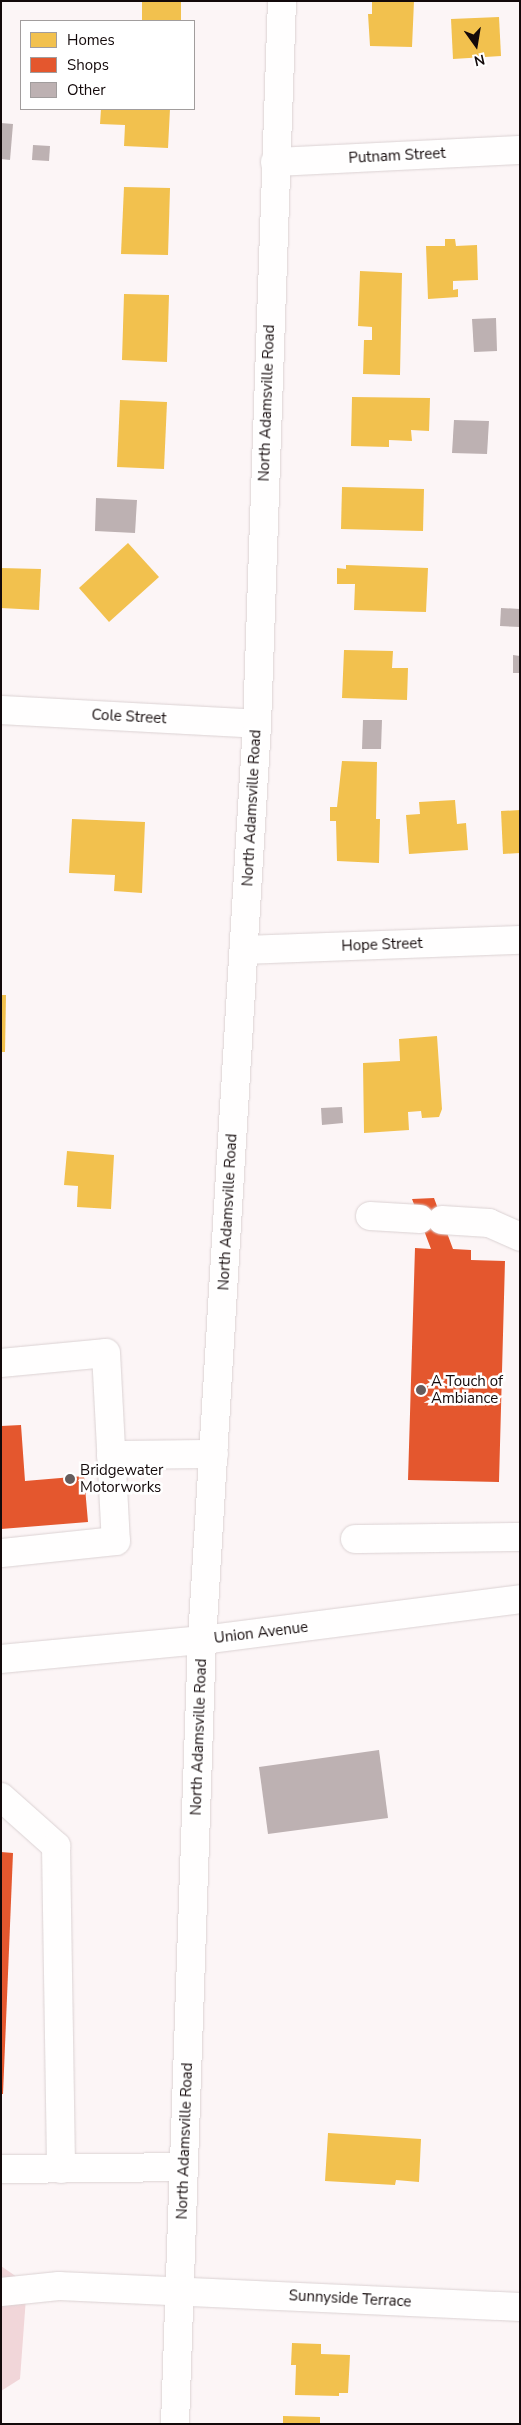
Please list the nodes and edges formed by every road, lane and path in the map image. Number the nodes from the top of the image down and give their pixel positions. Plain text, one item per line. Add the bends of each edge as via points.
1 (282, 1) edge
2 (520, 150) edge
3 (275, 162) junction
4 (1, 710) edge
5 (257, 724) junction
6 (520, 940) edge
7 (244, 950) junction
8 (370, 1216) dead end
9 (520, 1237) edge
10 (1, 1363) edge
11 (214, 1454) junction
12 (111, 1455) junction
13 (520, 1537) edge
14 (355, 1538) dead end
15 (1, 1553) edge
16 (520, 1599) edge
17 (202, 1640) junction
18 (1, 1659) edge
19 (1, 1797) edge
20 (184, 2167) junction
21 (61, 2168) junction
22 (1, 2169) edge
23 (180, 2291) junction
24 (1, 2292) edge
25 (520, 2307) edge
26 (175, 2424) edge

1 - 3 street, North Adamsville Road
2 - 3 street, Putnam Street
3 - 5 street, North Adamsville Road
4 - 5 street, Cole Street
5 - 7 street, North Adamsville Road
6 - 7 street, Hope Street
7 - 11 street, North Adamsville Road
8 - 9 street via 489,1223
10 - 12 street via 106,1353
11 - 12 street
11 - 17 street, North Adamsville Road
12 - 15 street via 116,1542
13 - 14 street
16 - 17 street, Union Avenue
17 - 18 street, Union Avenue
17 - 20 street, North Adamsville Road
19 - 21 street via 56,1846
20 - 21 street
20 - 23 street, North Adamsville Road
21 - 22 street
23 - 24 street, Sunnyside Terrace via 51,2286
23 - 25 street, Sunnyside Terrace
23 - 26 street, North Adamsville Road

